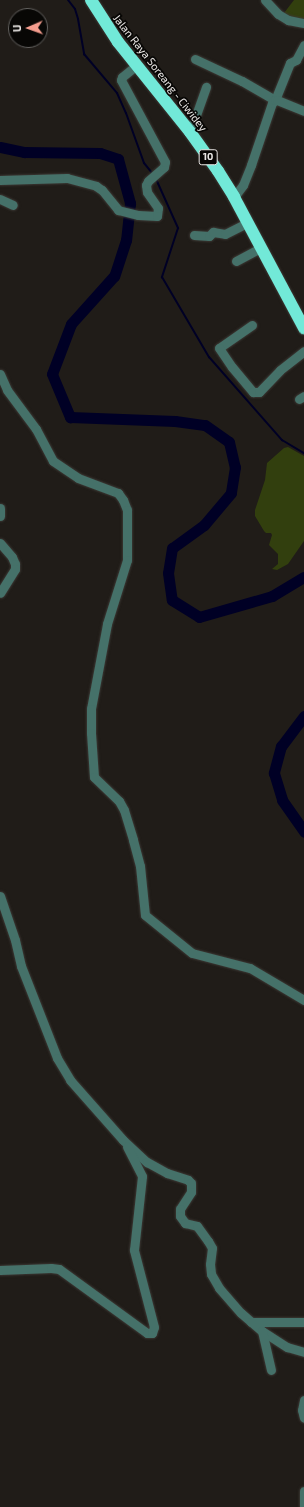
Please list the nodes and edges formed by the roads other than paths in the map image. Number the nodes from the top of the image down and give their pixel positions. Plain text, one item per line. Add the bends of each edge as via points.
1 (91, 0) edge
2 (265, 0) edge
3 (304, 23) edge
4 (304, 45) edge
5 (195, 59) dead end
6 (137, 65) junction
7 (206, 87) dead end
8 (275, 100) junction
9 (304, 111) edge
10 (190, 132) junction
11 (0, 180) edge
12 (234, 196) junction
13 (0, 199) edge
14 (13, 205) dead end
15 (247, 223) junction
16 (194, 235) dead end
17 (260, 248) junction
18 (236, 260) dead end
19 (252, 325) dead end
20 (304, 328) edge
21 (304, 351) edge
22 (0, 374) edge
23 (0, 508) edge
24 (0, 516) edge
25 (0, 543) edge
26 (0, 592) edge
27 (0, 896) edge
28 (304, 1000) edge
29 (123, 1140) junction
30 (0, 1270) edge
31 (251, 1322) junction
32 (304, 1322) edge
33 (262, 1331) junction
34 (304, 1352) edge
35 (271, 1370) dead end
36 (304, 1400) edge
37 (304, 1418) edge
38 (304, 1491) edge
39 (304, 1507) edge

1 - 6 highway, Jalan Raya Soreang - Ciwidey / 10 via 114,37
2 - 3 street via 278,14 288,20
4 - 8 street via 296,60 290,63
5 - 8 street
6 - 10 highway, Jalan Raya Soreang - Ciwidey / 10
6 - 11 street via 122,77 122,80 165,162 164,167 146,185 147,192 158,208 158,214 151,217 118,210 96,186 67,178
7 - 10 street
8 - 9 street
8 - 12 street via 268,112 252,165 243,185
10 - 12 highway, Jalan Raya Soreang - Ciwidey / 10
12 - 15 highway, Jalan Raya Soreang - Ciwidey / 10
13 - 14 street
15 - 16 street via 225,234 213,232 209,236
15 - 17 highway, Jalan Raya Soreang - Ciwidey / 10
17 - 18 street
17 - 20 highway, Jalan Raya Soreang - Ciwidey / 10
19 - 21 street via 220,348 253,392 259,392 280,370
22 - 28 street via 7,390 36,429 53,461 78,478 118,493 127,510 127,560 107,624 91,709 91,733 94,777 119,801 133,840 140,866 145,915 192,953 250,968
23 - 24 street
25 - 26 street via 12,557 15,569
27 - 29 street via 21,966 64,1070
29 - 30 street via 142,1176 134,1250 154,1328 152,1333 147,1333 59,1269
29 - 31 street via 156,1168 191,1183 191,1192 180,1209 181,1220 197,1226 204,1234 212,1248 210,1264 213,1278 230,1302
31 - 32 street
31 - 33 street
33 - 34 street via 287,1347
33 - 35 street
36 - 37 street
38 - 39 street

